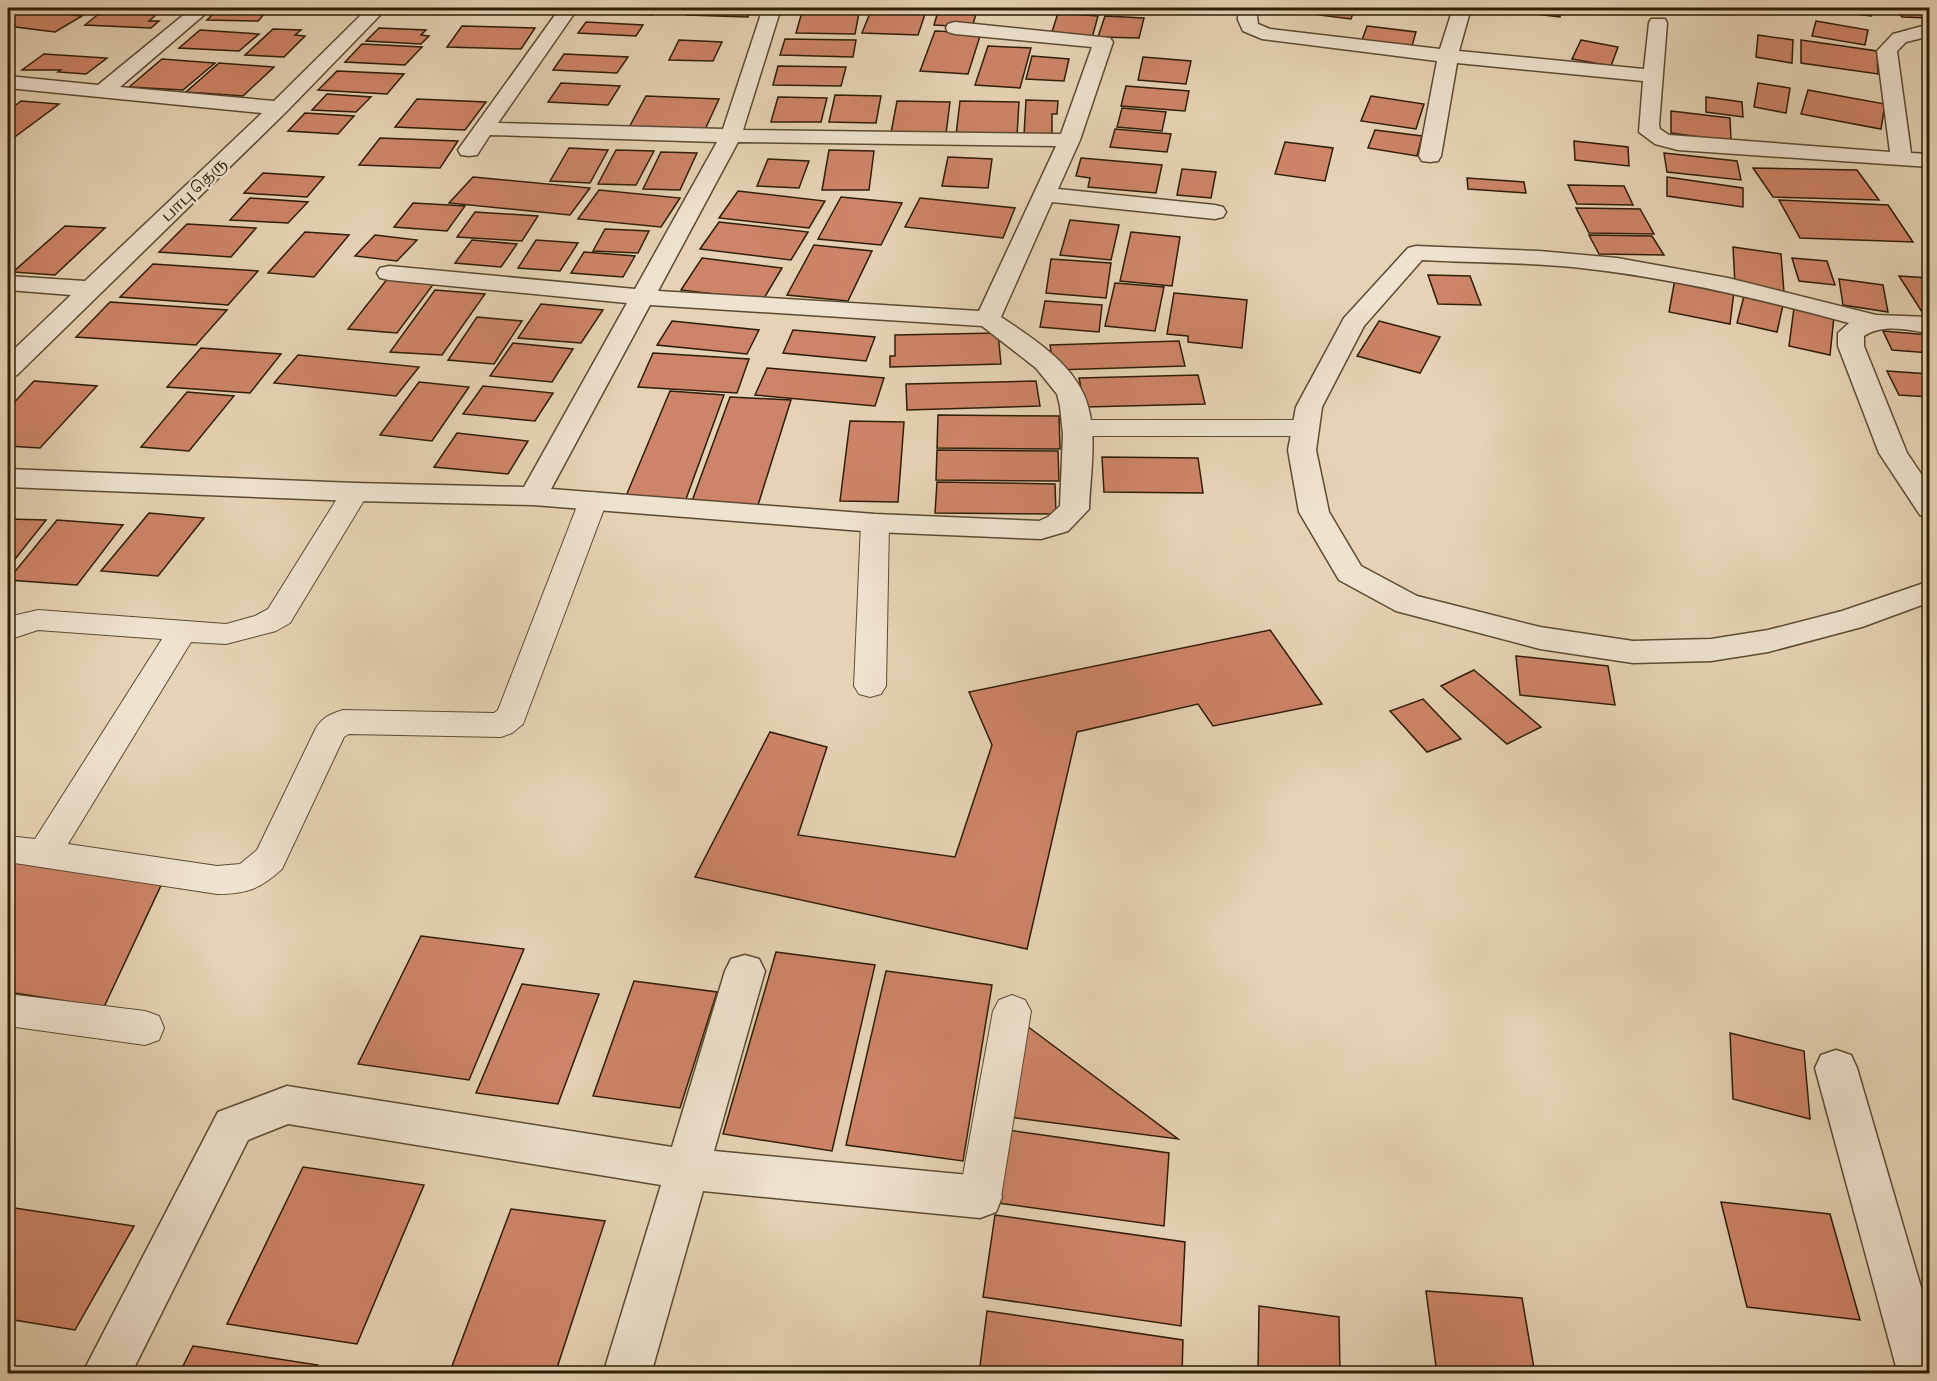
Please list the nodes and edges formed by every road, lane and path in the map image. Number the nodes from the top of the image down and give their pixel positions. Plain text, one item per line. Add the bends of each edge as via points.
1 (203, 8) edge
2 (378, 8) edge
3 (569, 8) edge
4 (772, 8) edge
5 (1247, 8) edge
6 (1462, 8) edge
7 (1659, 23) dead end
8 (956, 28) dead end
9 (1929, 30) edge
10 (1448, 56) junction
11 (1654, 76) junction
12 (8, 82) edge
13 (102, 92) junction
14 (279, 108) junction
15 (484, 129) junction
16 (731, 136) junction
17 (1069, 140) junction
18 (470, 150) dead end
19 (1430, 156) dead end
20 (1900, 159) junction
21 (1929, 161) edge
22 (1045, 194) junction
23 (1215, 212) dead end
24 (389, 273) dead end
25 (8, 283) edge
26 (91, 289) junction
27 (642, 297) junction
28 (988, 319) junction
29 (1874, 322) junction
30 (1929, 325) edge
31 (8, 369) edge
32 (1077, 428) junction
33 (1306, 428) junction
34 (8, 478) edge
35 (355, 492) junction
36 (533, 496) junction
37 (593, 501) junction
38 (1929, 509) edge
39 (875, 522) junction
40 (1929, 591) edge
41 (8, 630) edge
42 (182, 632) junction
43 (870, 686) dead end
44 (8, 849) edge
45 (45, 854) junction
46 (746, 971) dead end
47 (8, 1010) edge
48 (1012, 1011) dead end
49 (145, 1028) dead end
50 (1836, 1068) dead end
51 (687, 1169) junction
52 (980, 1197) joint
53 (106, 1374) edge
54 (627, 1374) edge
55 (1922, 1374) edge

1 - 13 street
2 - 14 street, பாபு தெரு
3 - 15 street
4 - 16 street
5 - 10 street via 1246,22 1250,28 1269,35
6 - 10 street
7 - 11 street
8 - 17 street via 1103,42
9 - 20 street via 1891,42 1887,51
10 - 11 street
10 - 19 street
11 - 20 street via 1649,125 1650,132 1662,140
12 - 13 street
13 - 14 street
14 - 26 street, பாபு தெரு
15 - 16 street
15 - 18 street
16 - 17 street
16 - 27 street
17 - 22 street
20 - 21 street
22 - 23 street
22 - 28 street
24 - 27 street
25 - 26 street
26 - 31 street, பாபு தெரு
27 - 28 street
27 - 36 street
28 - 32 street via 1031,350 1053,373 1070,394
29 - 30 street
29 - 33 street via 1795,300 1638,268 1578,260 1416,253 1353,323 1309,407
29 - 38 street via 1859,325 1851,333 1851,346 1893,453
32 - 33 lane
32 - 39 street via 1074,509 1058,524 1025,531
33 - 40 street via 1302,450 1314,512 1350,573 1407,604 1540,638 1632,652 1711,650 1768,641 1851,619
34 - 35 street
35 - 36 street
35 - 42 lane via 279,616 246,631
36 - 37 street
37 - 39 street
37 - 45 lane via 512,716 501,725 343,722 332,730 270,859 252,875 217,880
39 - 43 lane
41 - 42 lane via 38,620
42 - 45 lane
44 - 45 lane
46 - 51 street
47 - 49 lane
48 - 52 lane
50 - 55 street
51 - 52 street
51 - 53 street via 287,1105 234,1126
51 - 54 street

